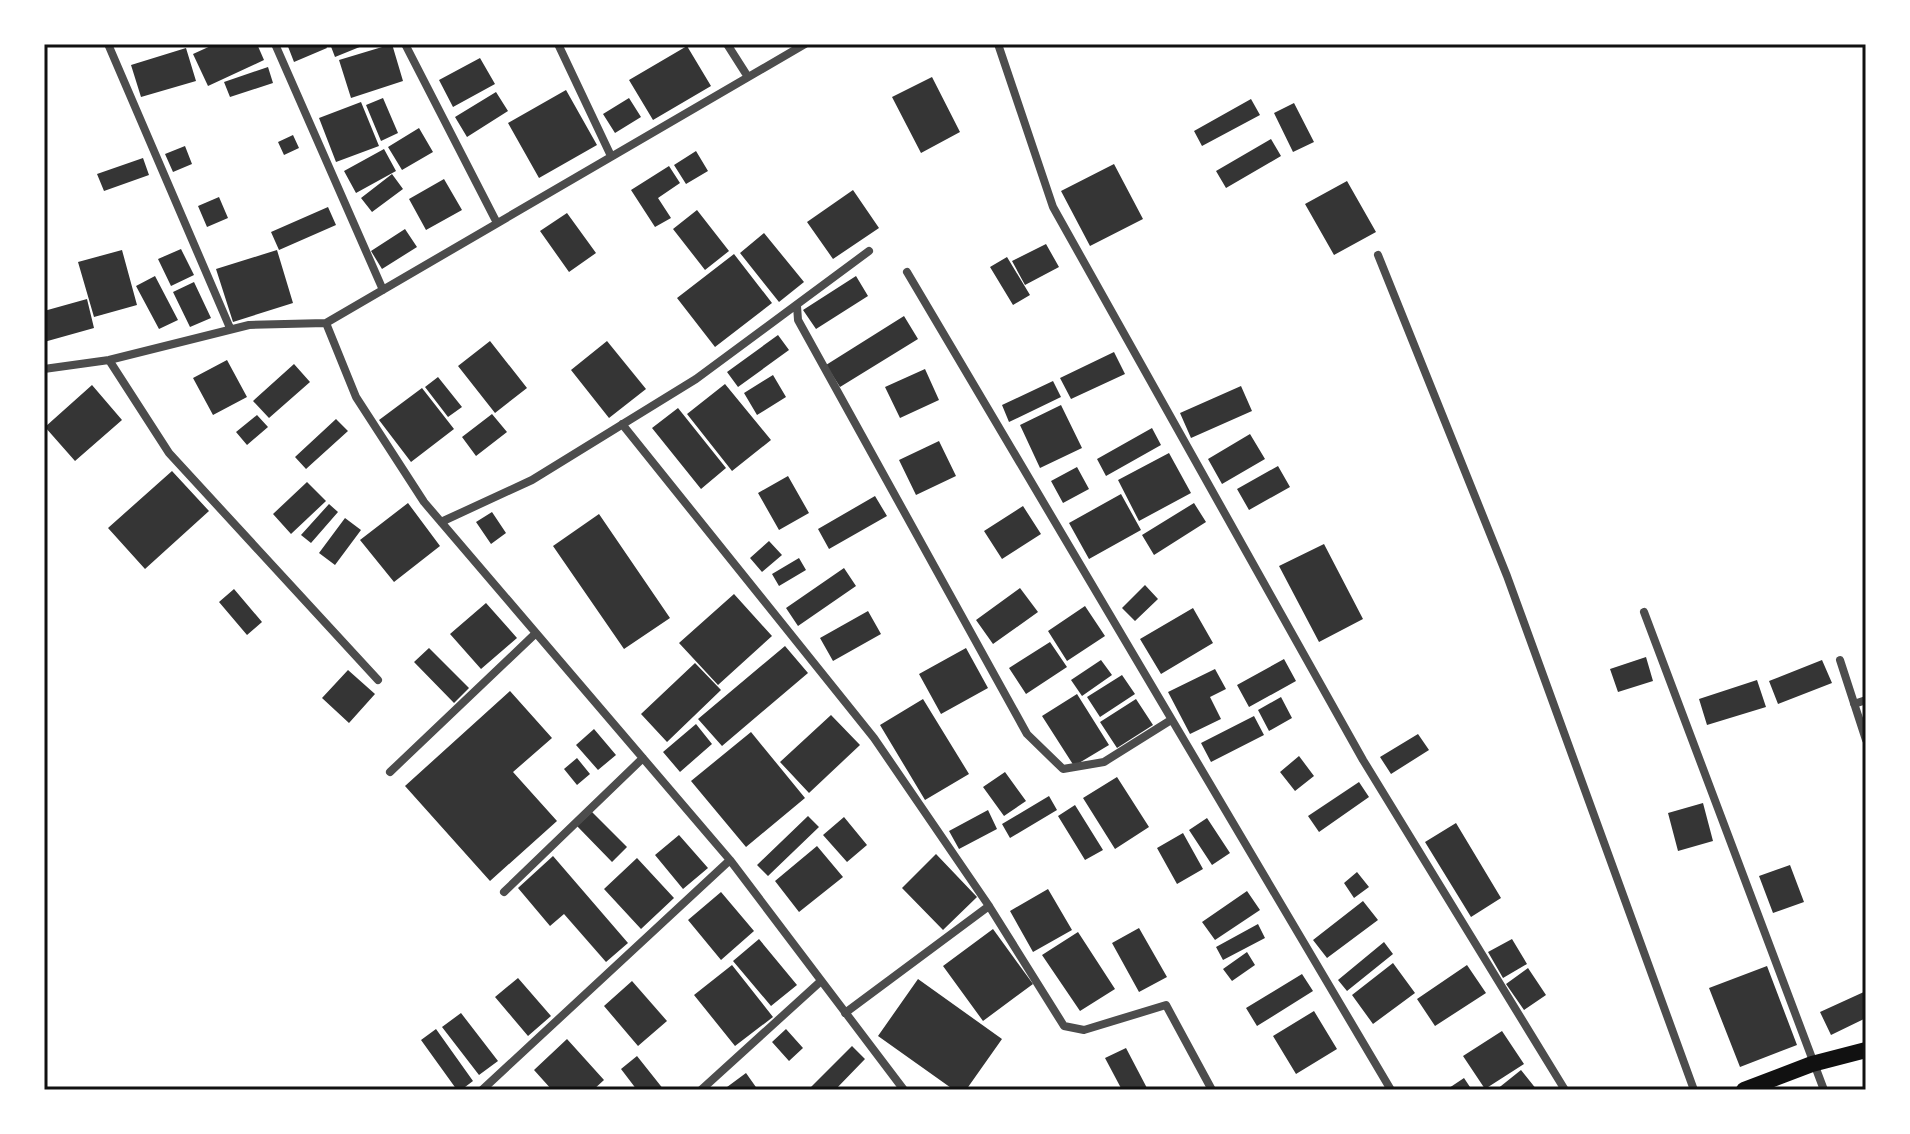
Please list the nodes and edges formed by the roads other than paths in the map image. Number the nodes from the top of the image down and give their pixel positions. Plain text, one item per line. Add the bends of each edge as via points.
1 (108, 44) edge
2 (275, 44) edge
3 (405, 44) edge
4 (558, 44) edge
5 (727, 44) edge
6 (805, 44) edge
7 (998, 44) edge
8 (748, 77) junction
9 (611, 156) junction
10 (497, 223) junction
11 (869, 251) dead end
12 (1378, 255) dead end
13 (907, 272) dead end
14 (383, 290) junction
15 (797, 306) junction
16 (326, 323) junction
17 (230, 328) junction
18 (109, 360) junction
19 (44, 369) edge
20 (622, 424) junction
21 (441, 522) junction
22 (1644, 612) dead end
23 (536, 633) junction
24 (1840, 660) dead end
25 (378, 680) dead end
26 (1866, 700) edge
27 (1854, 704) junction
28 (1171, 720) junction
29 (1866, 740) edge
30 (643, 758) junction
31 (390, 772) dead end
32 (730, 860) junction
33 (504, 892) dead end
34 (989, 906) junction
35 (821, 981) junction
36 (845, 1013) junction
37 (1866, 1050) edge
38 (1812, 1064) junction
39 (482, 1090) edge
40 (701, 1090) edge
41 (904, 1090) edge
42 (1212, 1090) edge
43 (1391, 1090) edge
44 (1565, 1090) edge
45 (1694, 1090) edge
46 (1744, 1090) edge
47 (1824, 1090) edge

1 - 17 street
2 - 14 street
3 - 10 street
4 - 9 street
5 - 8 street
6 - 8 street
7 - 44 street via 1059,219 1363,760
8 - 9 street
9 - 10 street
10 - 14 street
11 - 15 street
12 - 45 street via 1507,576
13 - 28 street
14 - 16 street
15 - 20 street via 696,379
15 - 28 street via 798,320 1027,734 1063,769 1104,762
16 - 17 street
16 - 21 street via 356,397
17 - 18 street
18 - 19 street
18 - 25 street via 169,453
20 - 21 street via 532,480
20 - 34 street via 874,738
21 - 23 street
22 - 38 street
23 - 30 street
23 - 31 street
24 - 27 street
26 - 27 street
27 - 29 street
28 - 43 street
30 - 32 street
30 - 33 street
32 - 35 street
32 - 39 street
34 - 36 street
34 - 42 street via 1064,1026 1084,1030 1166,1005
35 - 36 street
35 - 40 street
36 - 41 street
37 - 38 main road
38 - 46 main road
38 - 47 street

